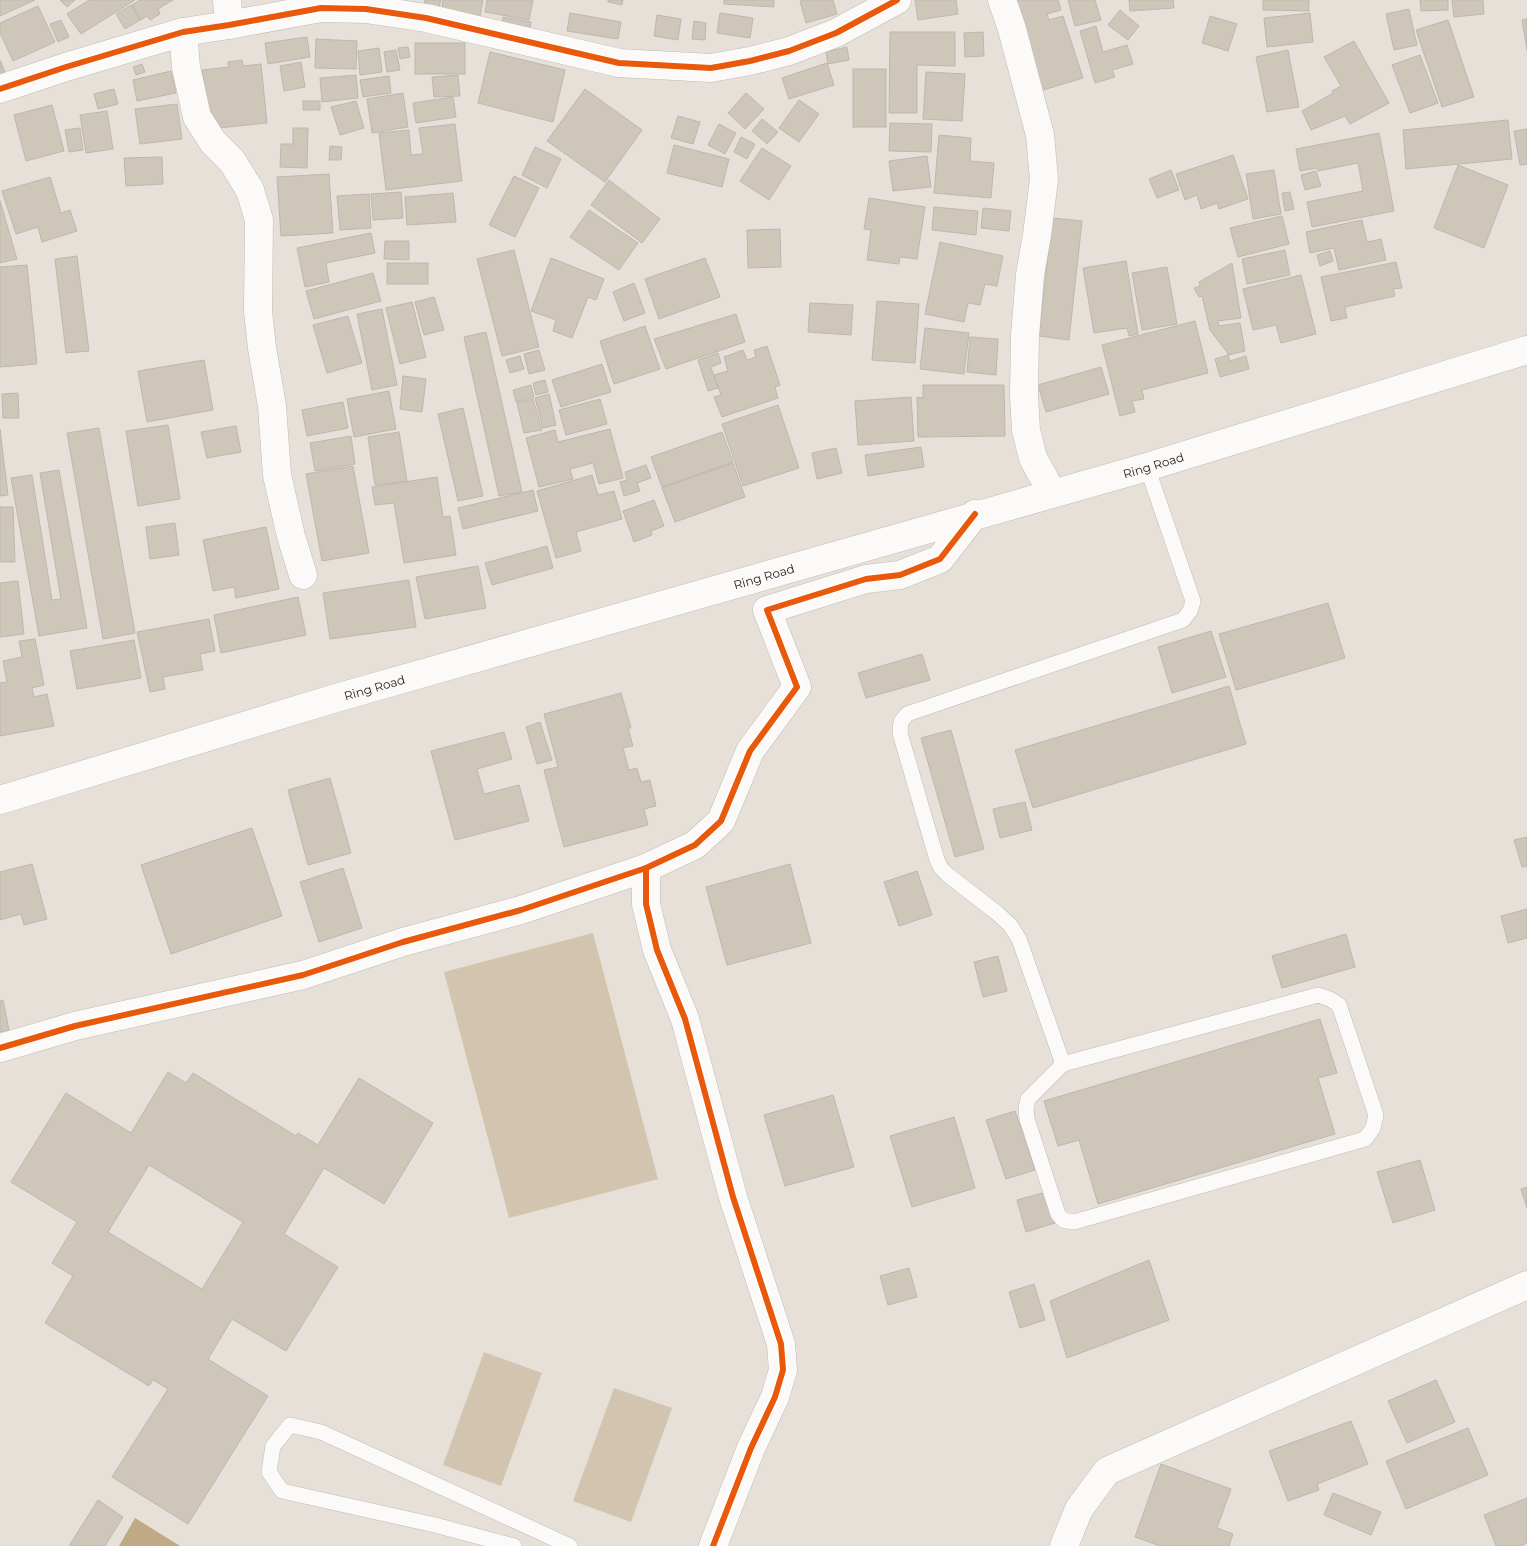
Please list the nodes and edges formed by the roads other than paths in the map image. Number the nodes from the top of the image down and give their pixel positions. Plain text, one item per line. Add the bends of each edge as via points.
1 (897, 0) edge
2 (1002, 0) edge
3 (228, 13) edge
4 (183, 32) junction
5 (0, 89) edge
6 (1527, 350) edge
7 (1147, 466) junction
8 (1052, 493) junction
9 (975, 514) junction
10 (303, 575) dead end
11 (0, 800) edge
12 (646, 868) junction
13 (0, 1048) edge
14 (1063, 1064) junction
15 (1527, 1285) edge
16 (514, 1546) edge
17 (570, 1546) edge
18 (713, 1546) edge
19 (1064, 1546) edge

1 - 3 street via 836,33 750,61 711,68 619,63 435,20 366,9
2 - 8 street via 1040,135 1044,179 1030,275 1024,395 1026,430 1033,458
3 - 4 street
4 - 5 street
4 - 10 street via 186,67 197,117 213,142 237,168 250,190 259,220 258,312 272,406 277,475
6 - 7 street, Ring Road
7 - 8 street, Ring Road
7 - 14 lane via 1193,602 1183,620 907,714 901,722 900,733 937,860 948,875 1003,919 1019,939
8 - 9 street, Ring Road
9 - 11 street, Ring Road via 336,698
9 - 12 street via 940,559 900,575 866,579 767,610 797,687 750,751 721,821 695,845
12 - 13 street via 521,910 403,942 303,974 75,1026
12 - 18 street via 646,904 657,950 685,1020 733,1197 781,1344 783,1370 775,1397 751,1448
14 - 14 lane via 1028,1099 1026,1109 1058,1214 1064,1220 1074,1222 1365,1138 1373,1128 1376,1115 1339,1005 1318,995
15 - 19 street via 1108,1471 1079,1509
16 - 17 lane via 282,1491 269,1472 274,1446 290,1426 322,1432

